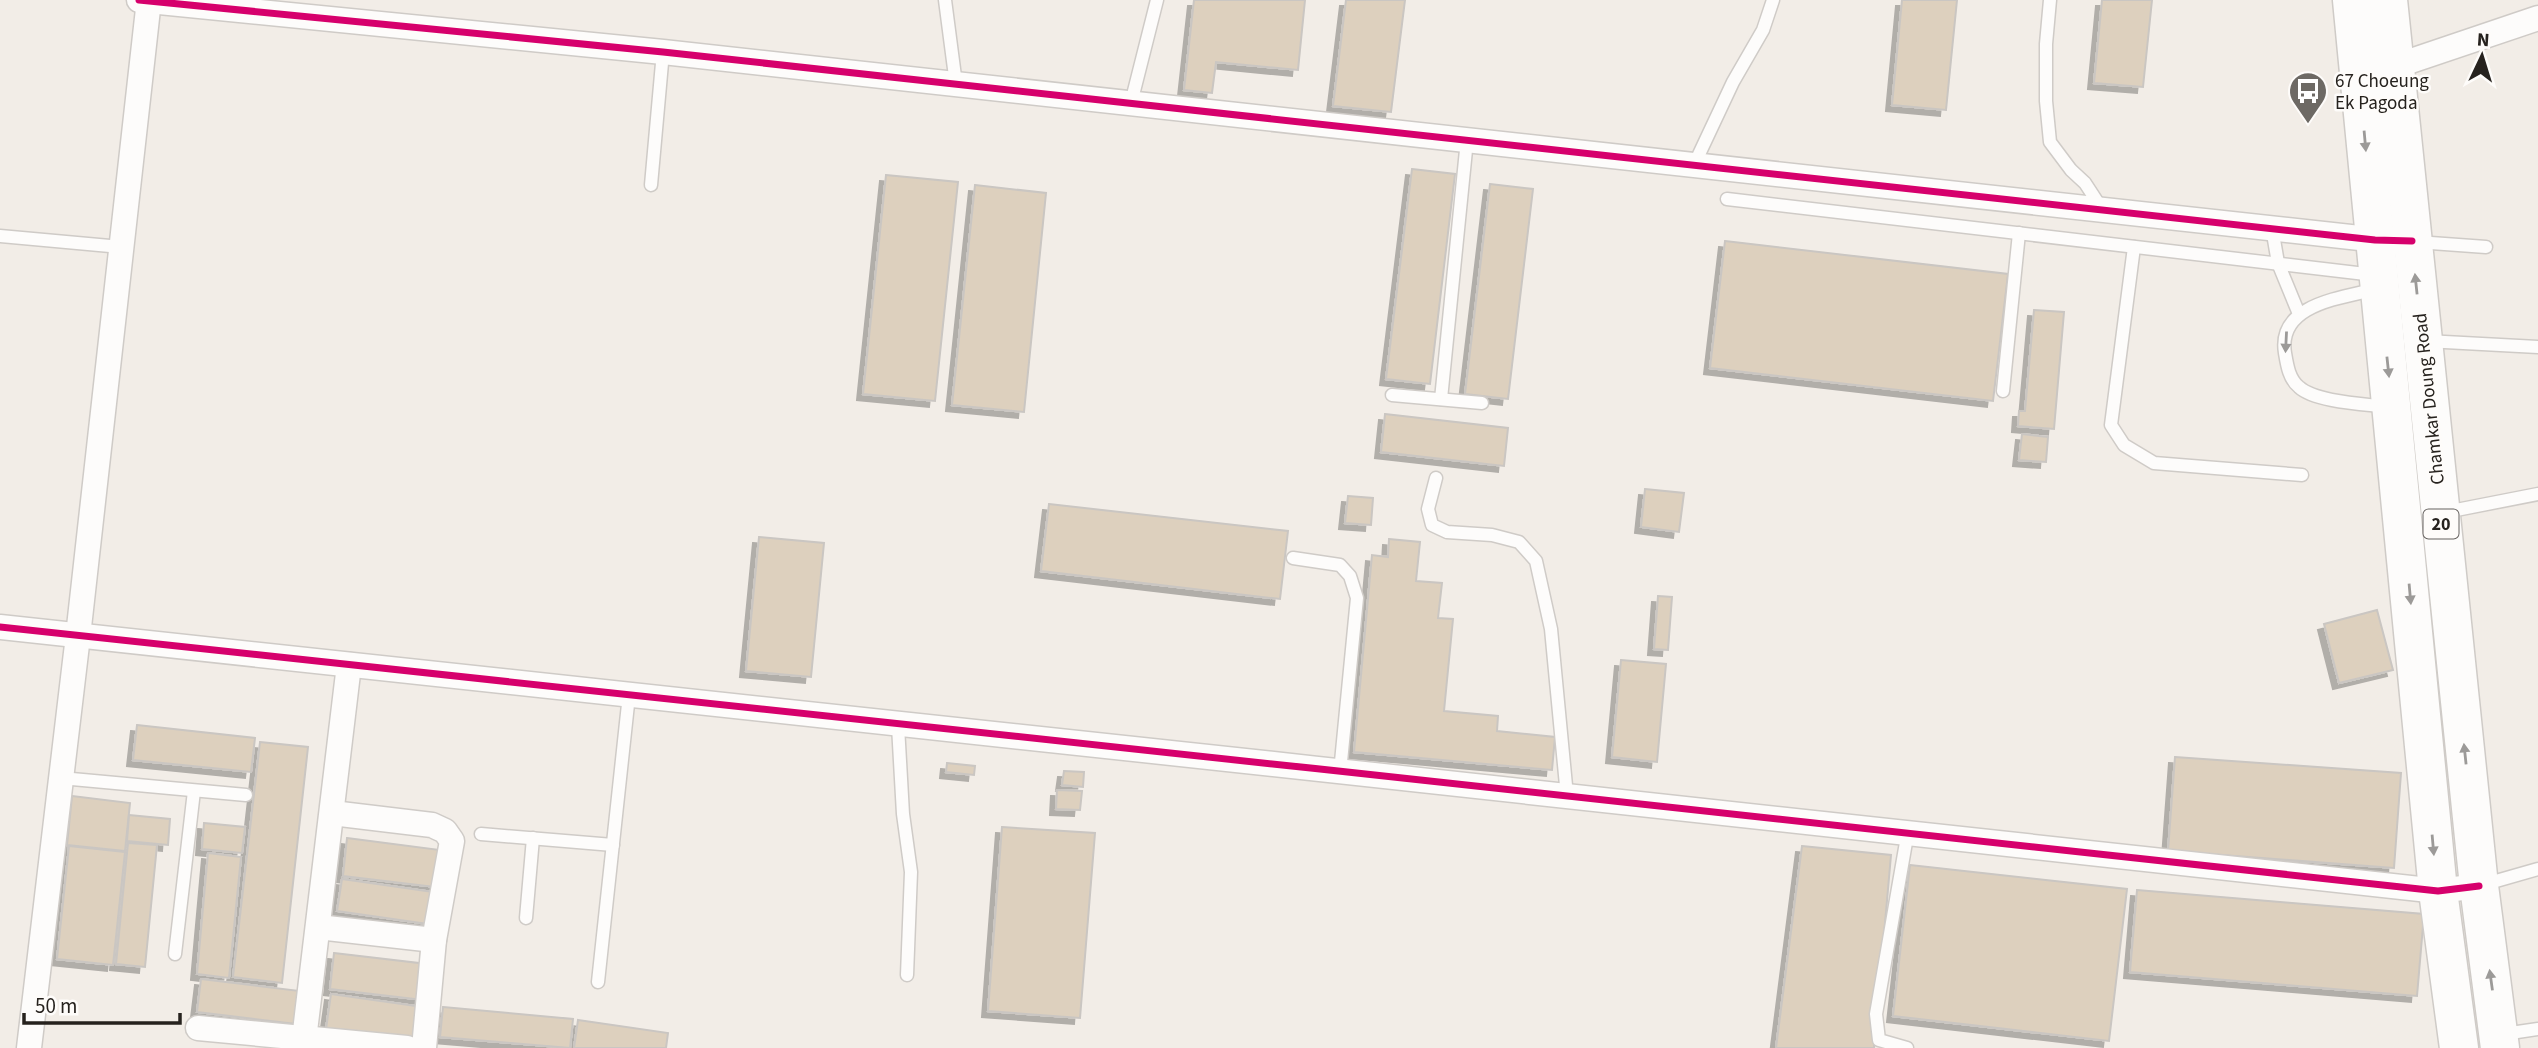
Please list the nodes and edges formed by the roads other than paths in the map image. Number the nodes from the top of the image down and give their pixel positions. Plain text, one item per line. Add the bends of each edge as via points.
1 (145, 0) edge
2 (945, 0) edge
3 (1157, 0) edge
4 (1773, 0) edge
5 (2050, 0) edge
6 (2352, 0) edge
7 (2388, 0) edge
8 (2538, 18) edge
9 (663, 52) junction
10 (2376, 69) junction
11 (956, 84) junction
12 (1131, 103) junction
13 (1467, 140) junction
14 (1694, 165) junction
15 (651, 185) dead end
16 (1727, 199) dead end
17 (2104, 211) junction
18 (2272, 228) junction
19 (2019, 233) junction
20 (0, 236) edge
21 (121, 247) junction
22 (2134, 247) junction
23 (2486, 247) dead end
24 (2386, 261) junction
25 (2278, 263) junction
26 (2299, 314) junction
27 (2422, 341) junction
28 (2538, 347) edge
29 (2003, 391) dead end
30 (1392, 395) dead end
31 (1441, 400) junction
32 (1482, 403) dead end
33 (2393, 408) junction
34 (2302, 475) dead end
35 (1436, 478) dead end
36 (2538, 494) edge
37 (2440, 513) junction
38 (1293, 558) dead end
39 (0, 627) edge
40 (78, 636) junction
41 (349, 664) junction
42 (629, 695) junction
43 (898, 726) junction
44 (1340, 772) junction
45 (61, 778) junction
46 (194, 790) junction
47 (246, 795) dead end
48 (1567, 796) junction
49 (332, 813) junction
50 (1908, 831) junction
51 (481, 834) dead end
52 (533, 838) junction
53 (613, 845) junction
54 (2538, 869) edge
55 (2479, 886) junction
56 (2438, 891) junction
57 (526, 918) dead end
58 (318, 927) junction
59 (434, 940) junction
60 (176, 954) dead end
61 (907, 975) dead end
62 (598, 982) dead end
63 (198, 1028) dead end
64 (2538, 1029) edge
65 (2500, 1041) edge
66 (303, 1043) edge
67 (29, 1048) edge
68 (407, 1048) edge
69 (424, 1048) edge
70 (1907, 1048) edge
71 (2459, 1048) edge

1 - 9 street
1 - 21 street
2 - 11 lane
3 - 12 lane
4 - 14 lane via 1763,30
5 - 17 lane via 2046,44 2050,142
6 - 10 main road, Chamkar Doung Road / 20
7 - 10 main road, Chamkar Doung Road / 20
8 - 10 street
9 - 11 street
9 - 15 lane
10 - 24 main road, Chamkar Doung Road / 20
11 - 12 street
12 - 13 street
13 - 14 street
13 - 31 lane
14 - 17 street
16 - 19 lane
17 - 18 street
18 - 24 street
18 - 25 lane
19 - 22 lane
19 - 29 lane
20 - 21 lane
21 - 40 street
22 - 25 lane
22 - 34 lane via 2111,425 2124,445 2154,463
23 - 24 lane
24 - 25 lane
24 - 26 lane
27 -> 24 main road, Chamkar Doung Road / 20
24 -> 33 main road, Chamkar Doung Road / 20
25 - 26 lane
26 -> 33 lane via 2287,328 2284,347 2288,371 2299,388 2321,397
27 - 28 lane
27 - 37 main road, Chamkar Doung Road / 20
30 - 31 lane
31 - 32 lane
33 -> 56 main road, Chamkar Doung Road / 20
35 - 48 lane via 1428,509 1432,525 1447,532 1519,542 1536,561 1551,629
36 - 37 lane
55 -> 37 main road, Chamkar Doung Road / 20
38 - 44 lane via 1340,565 1350,576 1357,598
39 - 40 street
40 - 41 street
40 - 45 street
41 - 42 street
41 - 49 street
42 - 43 street
42 - 53 lane
43 - 44 street
43 - 61 lane via 911,872
44 - 48 street
45 - 46 lane
45 - 67 street
46 - 47 lane
46 - 60 lane
48 - 50 street
49 - 58 street
49 - 59 street via 432,825 445,831 452,841
50 - 56 street
50 - 70 lane via 1875,1014 1879,1040
51 - 52 lane
52 - 53 lane
52 - 57 lane
53 - 62 lane
54 - 55 lane
55 - 56 street
65 -> 55 main road, Chamkar Doung Road / 20
56 - 71 main road, Chamkar Doung Road / 20
58 - 59 street
58 - 66 street
59 - 69 street
63 - 66 street
64 - 65 lane
66 - 68 street

